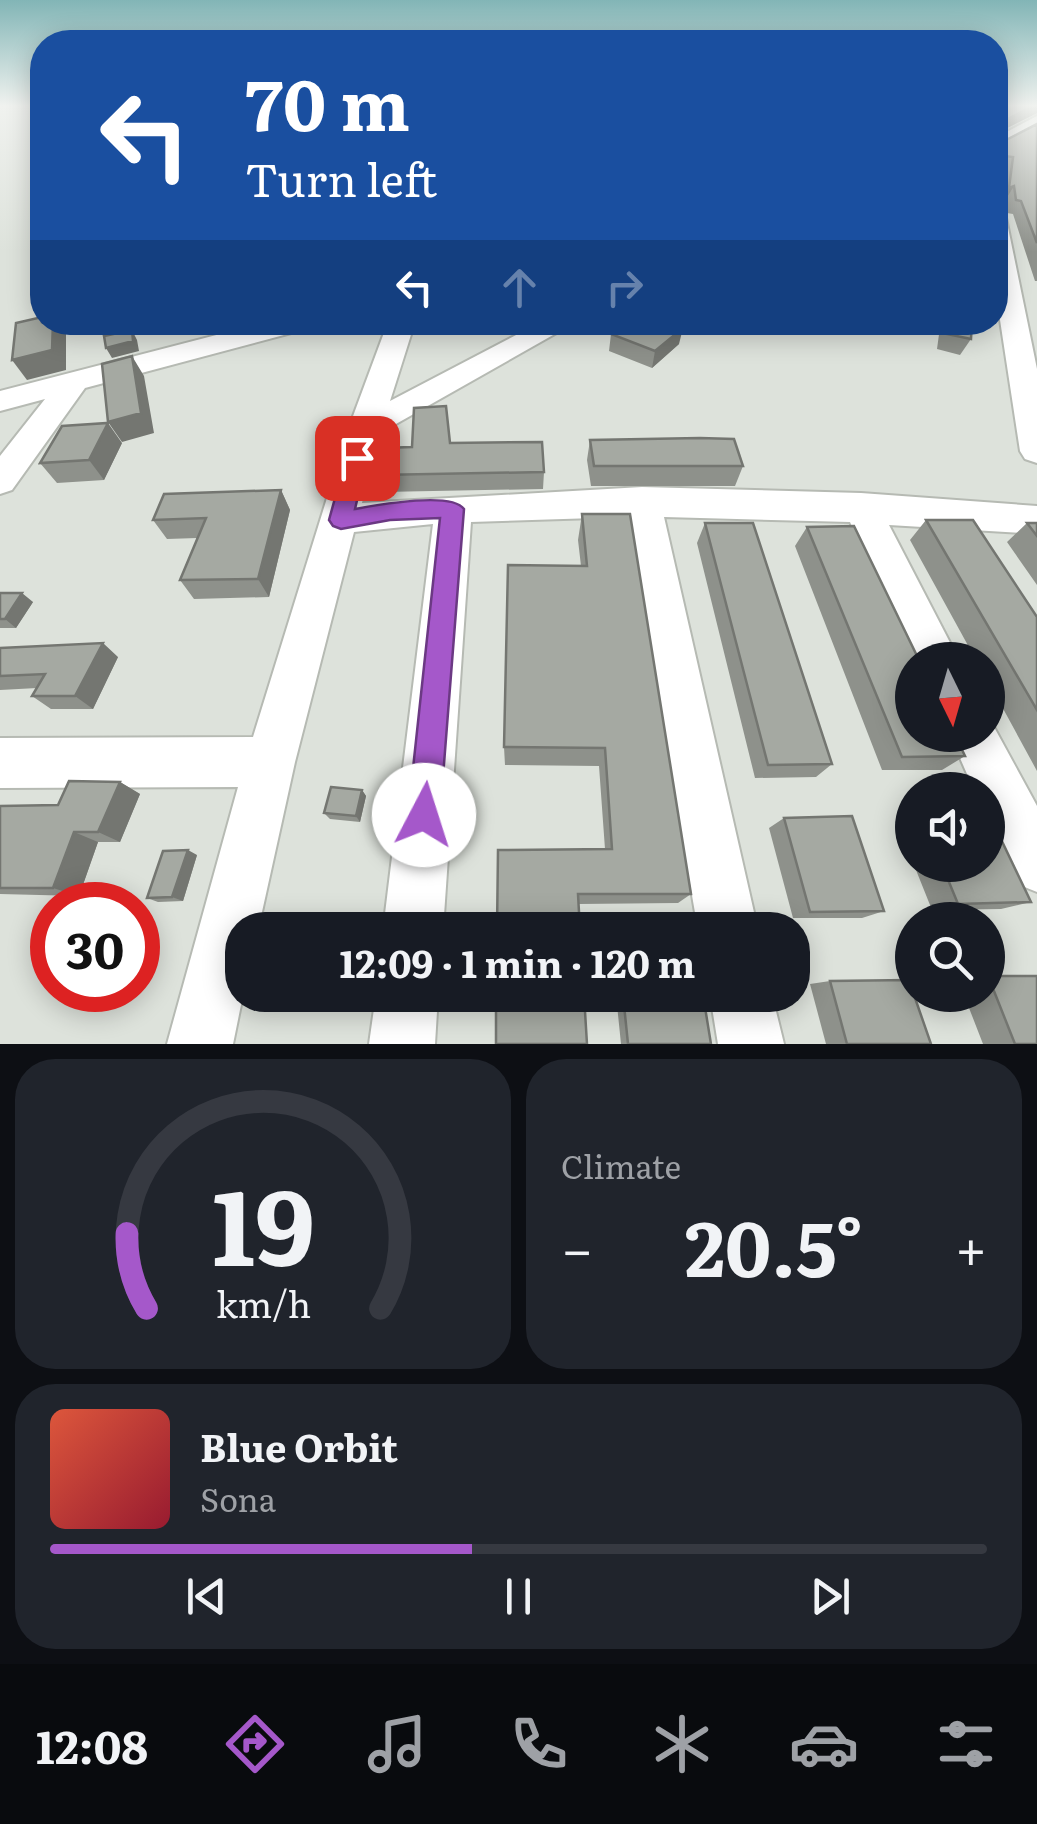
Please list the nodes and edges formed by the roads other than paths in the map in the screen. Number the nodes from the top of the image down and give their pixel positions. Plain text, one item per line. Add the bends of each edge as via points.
1 (1008, 290) edge
2 (252, 335) edge
3 (397, 335) edge
4 (538, 335) edge
5 (75, 381) junction
6 (0, 400) edge
7 (365, 427) junction
8 (1037, 451) edge
9 (0, 481) edge
10 (642, 501) junction
11 (861, 507) junction
12 (452, 509) junction
13 (341, 520) junction
14 (1037, 520) edge
15 (927, 642) edge
16 (982, 752) edge
17 (270, 762) junction
18 (0, 764) edge
19 (1037, 864) edge
20 (415, 912) edge
21 (724, 912) edge
22 (405, 1012) edge
23 (744, 1012) edge
24 (200, 1044) edge
25 (402, 1044) edge
26 (750, 1044) edge

1 - 8 street
2 - 5 street
3 - 7 street
4 - 7 street
5 - 6 street
5 - 9 street
7 - 13 street
10 - 11 street
10 - 12 street
10 - 21 street
11 - 14 street
11 - 15 street
12 - 13 street
12 - 20 street
13 - 17 street
16 - 19 street
17 - 18 street
17 - 24 street
22 - 25 street
23 - 26 street

